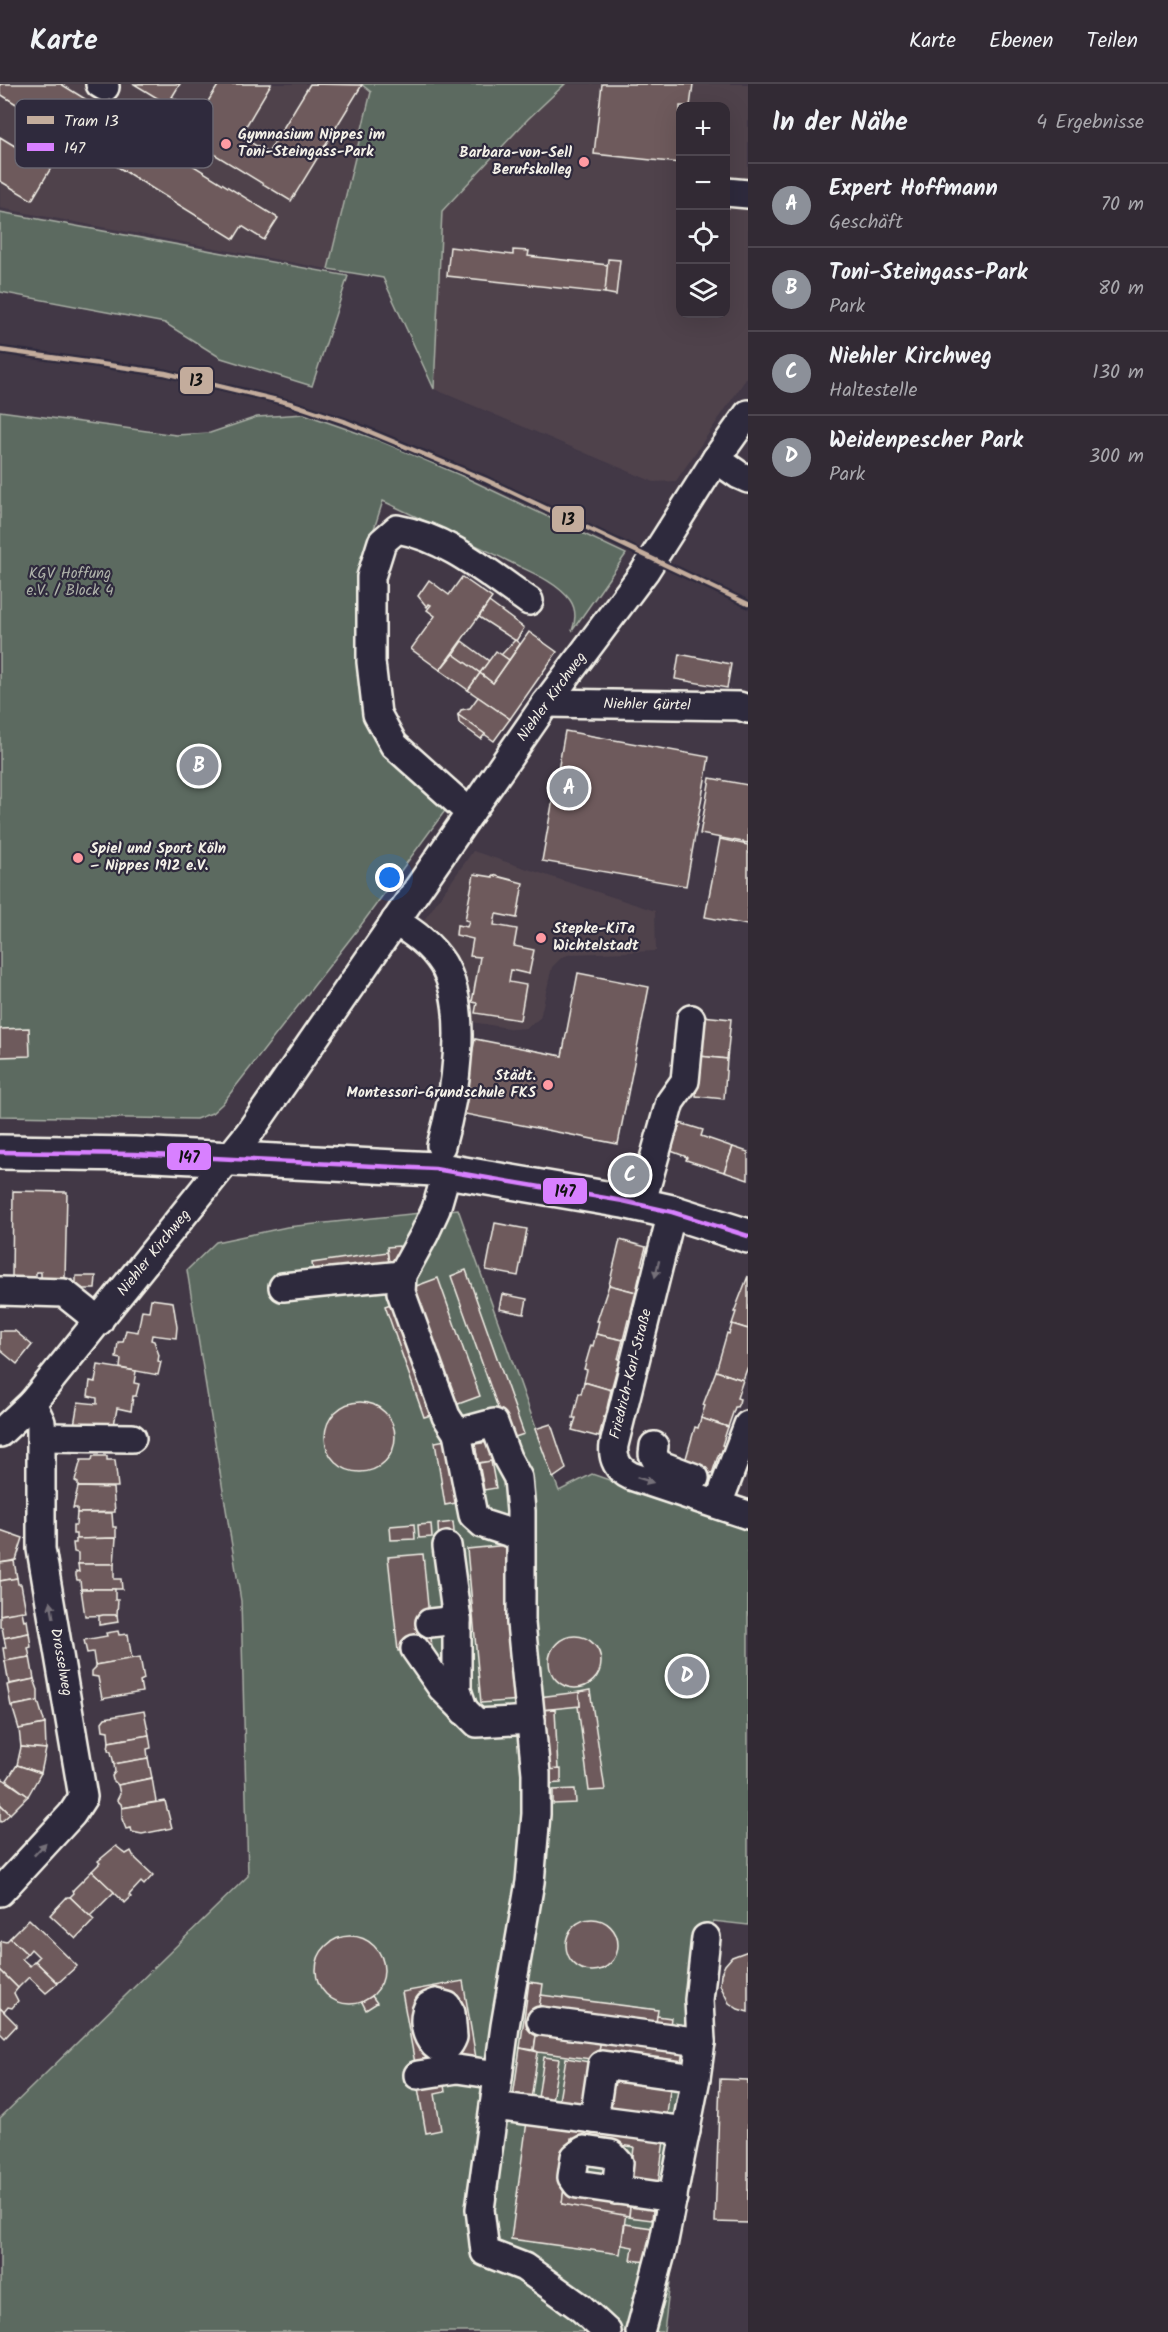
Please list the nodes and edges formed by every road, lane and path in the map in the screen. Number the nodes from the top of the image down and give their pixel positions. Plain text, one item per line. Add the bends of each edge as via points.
1 (730, 192) edge
2 (748, 194) edge
3 (748, 414) edge
4 (716, 459) junction
5 (745, 474) edge
6 (529, 601) dead end
7 (546, 703) junction
8 (748, 709) edge
9 (471, 813) junction
10 (395, 921) junction
11 (691, 1019) dead end
12 (0, 1152) edge
13 (230, 1158) junction
14 (444, 1158) junction
15 (657, 1209) junction
16 (748, 1236) edge
17 (402, 1275) junction
18 (283, 1287) dead end
19 (0, 1291) edge
20 (99, 1321) junction
21 (32, 1403) junction
22 (748, 1425) edge
23 (457, 1432) junction
24 (0, 1433) edge
25 (42, 1437) junction
26 (132, 1438) dead end
27 (654, 1446) dead end
28 (721, 1496) junction
29 (748, 1515) edge
30 (520, 1536) junction
31 (447, 1546) dead end
32 (457, 1620) junction
33 (430, 1623) dead end
34 (415, 1649) dead end
35 (464, 1712) junction
36 (531, 1720) junction
37 (0, 1892) edge
38 (706, 1938) dead end
39 (436, 2003) dead end
40 (541, 2021) dead end
41 (701, 2042) junction
42 (445, 2058) junction
43 (418, 2075) dead end
44 (498, 2075) junction
45 (696, 2078) junction
46 (494, 2106) junction
47 (594, 2119) junction
48 (686, 2131) junction
49 (616, 2190) dead end
50 (673, 2198) junction
51 (607, 2332) edge
52 (640, 2332) edge

1 - 2 street
3 - 4 street, Niehler Kirchweg
4 - 5 street
4 - 7 street, Niehler Kirchweg via 645,571
6 - 9 street via 455,549 411,531 397,529 382,542 371,577 371,662 377,714 393,745
7 - 8 street, Niehler Gürtel
7 - 9 street, Niehler Kirchweg
9 - 10 street, Niehler Kirchweg
10 - 13 street, Niehler Kirchweg
10 - 14 street via 418,935 443,965 456,1003 454,1072
11 - 15 street, Friedrich-Karl-Straße via 685,1081 670,1102
12 - 13 main road
13 - 14 main road via 417,1167
13 - 20 street, Niehler Kirchweg
14 - 15 main road
14 - 17 street via 436,1209
15 - 16 main road
15 -> 28 street, Friedrich-Karl-Straße via 614,1456 626,1473
17 - 18 street
17 - 23 street via 402,1292 446,1416
19 - 20 street via 64,1293
20 - 21 street, Niehler Kirchweg
21 - 24 street, Niehler Kirchweg
21 - 25 street, Drosselweg via 41,1422
22 - 28 street
23 - 30 street via 472,1515 483,1524
23 - 30 street via 494,1423 518,1478
25 - 26 street
37 -> 25 street, Drosselweg via 83,1797 41,1549
27 - 28 street via 654,1457 663,1467
28 - 29 street, Friedrich-Karl-Straße
30 - 36 street via 521,1623
31 - 32 street
32 - 33 street
32 - 35 street via 457,1690
34 - 35 street
35 - 36 street via 477,1723
36 - 44 street via 536,1814 530,1882
38 - 41 street via 699,2000
39 - 42 street
40 - 41 street
41 - 45 street
42 - 43 street
42 - 44 street
44 - 46 street
45 - 47 street via 602,2065
45 - 48 street
46 - 47 street
46 - 51 street via 480,2209 485,2252 524,2267 580,2307
47 - 48 street
48 - 50 street
49 - 50 street
50 - 52 street

